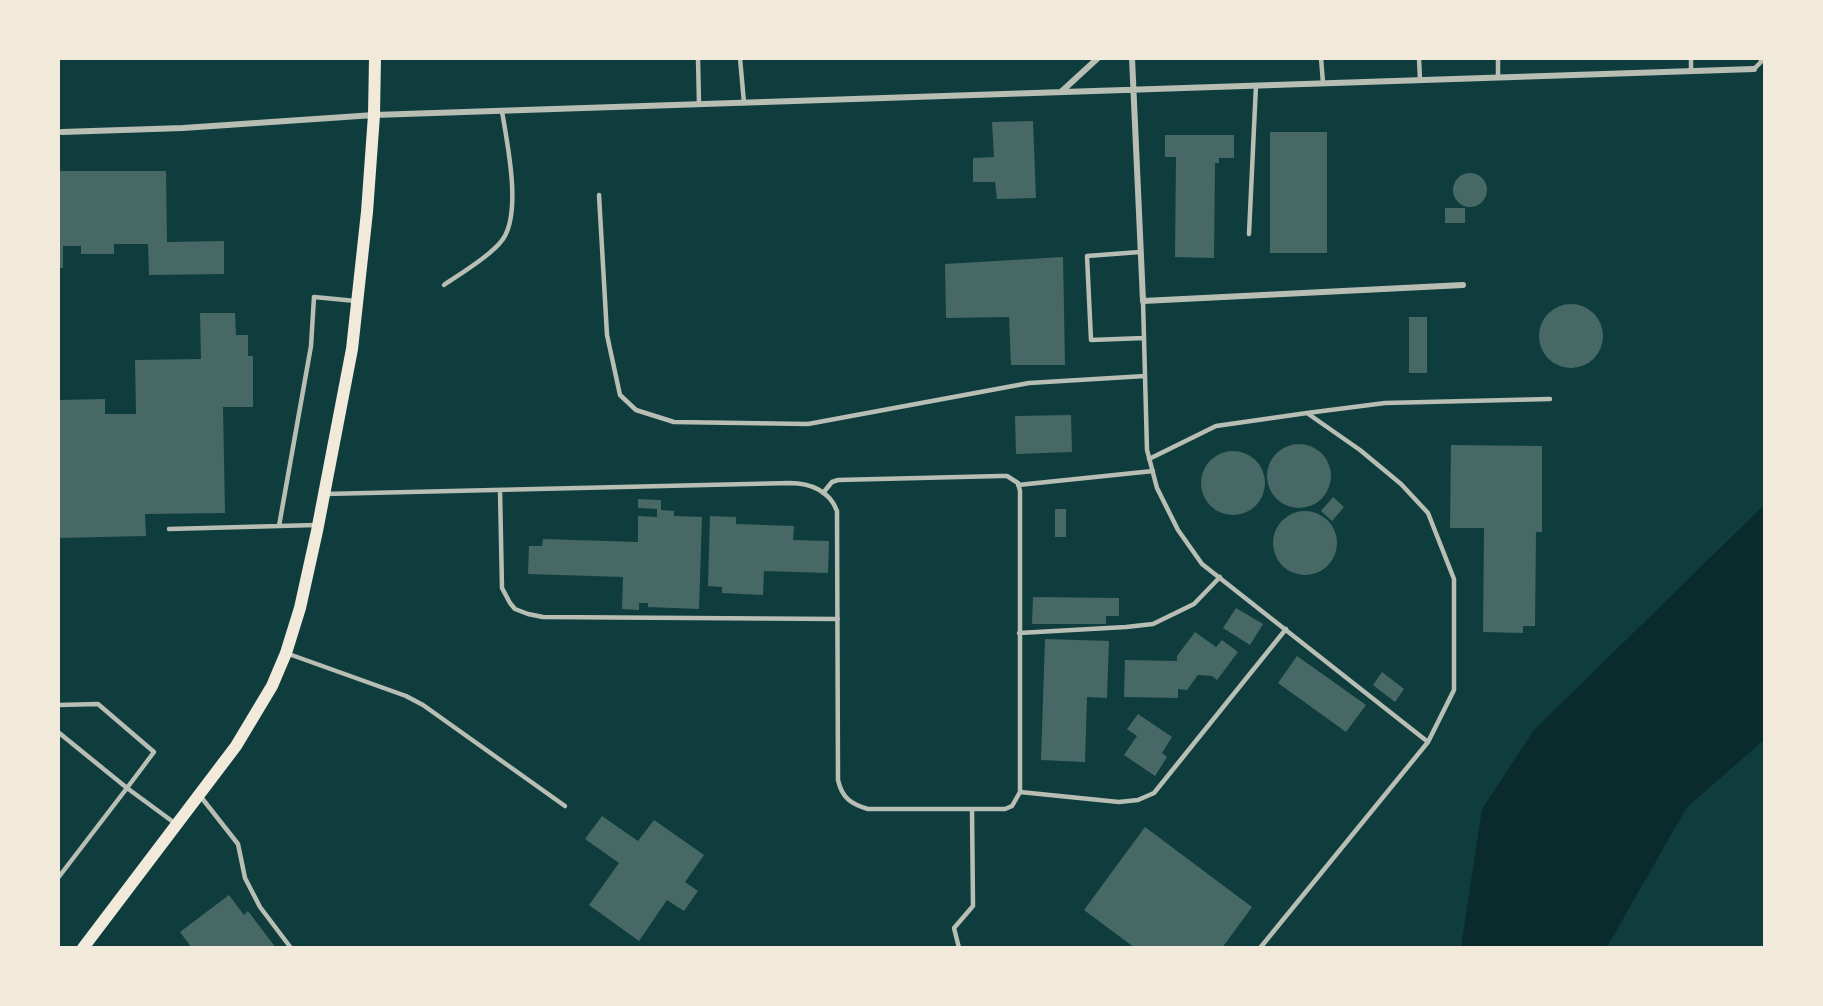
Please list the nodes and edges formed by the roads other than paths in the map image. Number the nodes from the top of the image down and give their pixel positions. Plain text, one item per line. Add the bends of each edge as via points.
1 (375, 58) edge
2 (698, 58) edge
3 (740, 58) edge
4 (1098, 58) edge
5 (1132, 58) edge
6 (1321, 58) edge
7 (1419, 58) edge
8 (1498, 58) edge
9 (1691, 58) edge
10 (1761, 58) edge
11 (1754, 69) joint
12 (1691, 71) junction
13 (1498, 77) junction
14 (1420, 80) junction
15 (1323, 83) junction
16 (1256, 85) junction
17 (1132, 89) junction
18 (1061, 92) junction
19 (744, 103) junction
20 (699, 104) junction
21 (502, 111) junction
22 (374, 115) junction
23 (62, 132) dead end
24 (599, 195) dead end
25 (1249, 234) dead end
26 (1140, 252) junction
27 (444, 285) dead end
28 (1463, 285) dead end
29 (358, 301) junction
30 (1143, 301) junction
31 (1144, 338) junction
32 (1145, 376) junction
33 (1550, 399) dead end
34 (1307, 413) junction
35 (1149, 459) junction
36 (1153, 471) junction
37 (1018, 485) junction
38 (500, 490) junction
39 (823, 493) junction
40 (325, 494) junction
41 (318, 525) junction
42 (279, 526) junction
43 (169, 529) dead end
44 (1220, 577) junction
45 (838, 619) junction
46 (1286, 629) junction
47 (1019, 633) junction
48 (286, 653) junction
49 (58, 705) edge
50 (58, 732) edge
51 (1428, 742) junction
52 (127, 788) junction
53 (1020, 792) junction
54 (199, 794) junction
55 (565, 806) dead end
56 (972, 809) junction
57 (176, 824) junction
58 (58, 878) edge
59 (83, 948) edge
60 (291, 948) edge
61 (959, 948) edge
62 (1260, 948) edge

1 - 22 main road
2 - 20 lane
3 - 19 lane
4 - 18 street
5 - 17 street
6 - 15 lane
7 - 14 lane
8 - 13 lane
9 - 12 lane
10 - 11 lane
11 - 12 street
12 - 13 street
13 - 14 street
14 - 15 street
15 - 16 street
16 - 17 street
16 - 25 lane
17 - 18 street
17 - 26 street
18 - 19 street
19 - 20 street
20 - 21 street
21 - 22 street
21 - 27 lane via 514,200 509,224 503,239 482,259
22 - 23 street
22 - 29 main road
24 - 32 lane via 607,335 620,395 636,410 674,422 808,424 1029,383
26 - 30 street
26 - 31 lane via 1087,256 1091,340
28 - 30 street
29 - 40 main road
29 - 42 lane via 314,297 311,346
30 - 31 lane
31 - 32 lane
32 - 35 lane
33 - 34 lane via 1385,403
34 - 35 lane via 1216,426
34 - 51 lane via 1393,477 1428,513 1454,579 1454,690
35 - 36 lane
36 - 37 lane
36 - 44 lane via 1178,530 1202,564
37 - 39 lane via 1007,476 838,480
37 - 47 lane
38 - 39 lane via 790,483 810,485
38 - 40 lane
38 - 45 lane via 502,588 510,603 521,612 543,617
39 - 45 lane via 837,511
40 - 41 main road
41 - 42 lane
41 - 48 main road
42 - 43 lane
44 - 46 lane
44 - 47 lane via 1194,604 1153,624
45 - 56 lane via 838,780 846,798 868,809
46 - 51 lane
46 - 53 lane via 1154,793 1119,802
47 - 53 lane
48 - 54 main road via 255,716
48 - 55 lane via 423,705
49 - 52 lane via 98,704 154,752
50 - 52 lane
51 - 62 lane
52 - 57 lane
52 - 58 lane
53 - 56 lane via 1012,806 1005,809
54 - 57 main road
54 - 60 lane via 238,844 244,878
56 - 61 lane via 973,906 954,928
57 - 59 main road

